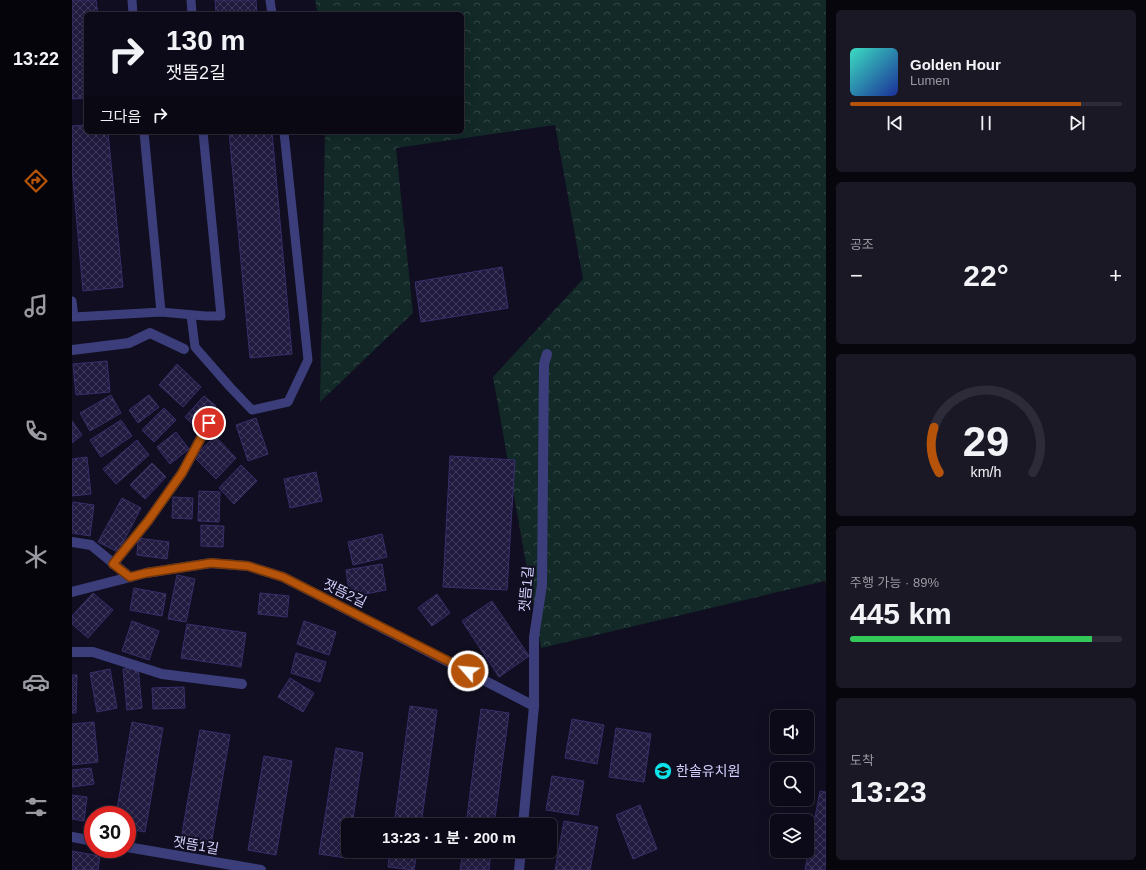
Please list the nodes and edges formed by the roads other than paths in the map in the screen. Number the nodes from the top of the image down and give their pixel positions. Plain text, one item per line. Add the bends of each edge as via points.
1 (132, 0) edge
2 (191, 0) edge
3 (270, 0) edge
4 (133, 12) edge
5 (192, 12) edge
6 (272, 12) edge
7 (144, 134) edge
8 (203, 134) edge
9 (284, 134) edge
10 (72, 301) edge
11 (161, 312) junction
12 (191, 315) junction
13 (184, 349) dead end
14 (72, 350) edge
15 (547, 354) dead end
16 (209, 423) dead end
17 (72, 542) edge
18 (113, 564) junction
19 (130, 577) junction
20 (72, 592) edge
21 (72, 652) edge
22 (242, 684) dead end
23 (534, 706) junction
24 (524, 818) edge
25 (72, 837) edge
26 (84, 839) edge
27 (136, 849) edge
28 (520, 858) edge
29 (261, 870) edge
30 (519, 870) edge

1 - 4 lane
2 - 5 lane
3 - 6 lane
7 - 11 lane
8 - 12 lane via 221,316
9 - 12 lane via 308,360 288,402 252,410 195,347
10 - 11 lane via 74,317
11 - 12 lane
13 - 14 street via 150,333 129,343
15 - 23 street, 잿뜸1길 via 544,364 542,585 534,637
16 - 18 street via 182,473
17 - 18 street via 91,545
18 - 19 street
19 - 20 street, 잿뜸2길
19 - 23 street, 잿뜸2길 via 211,563 248,566 283,577
21 - 22 street via 93,652 162,674
23 - 24 street, 잿뜸1길
25 - 26 street
27 - 29 street, 잿뜸1길
28 - 30 street

